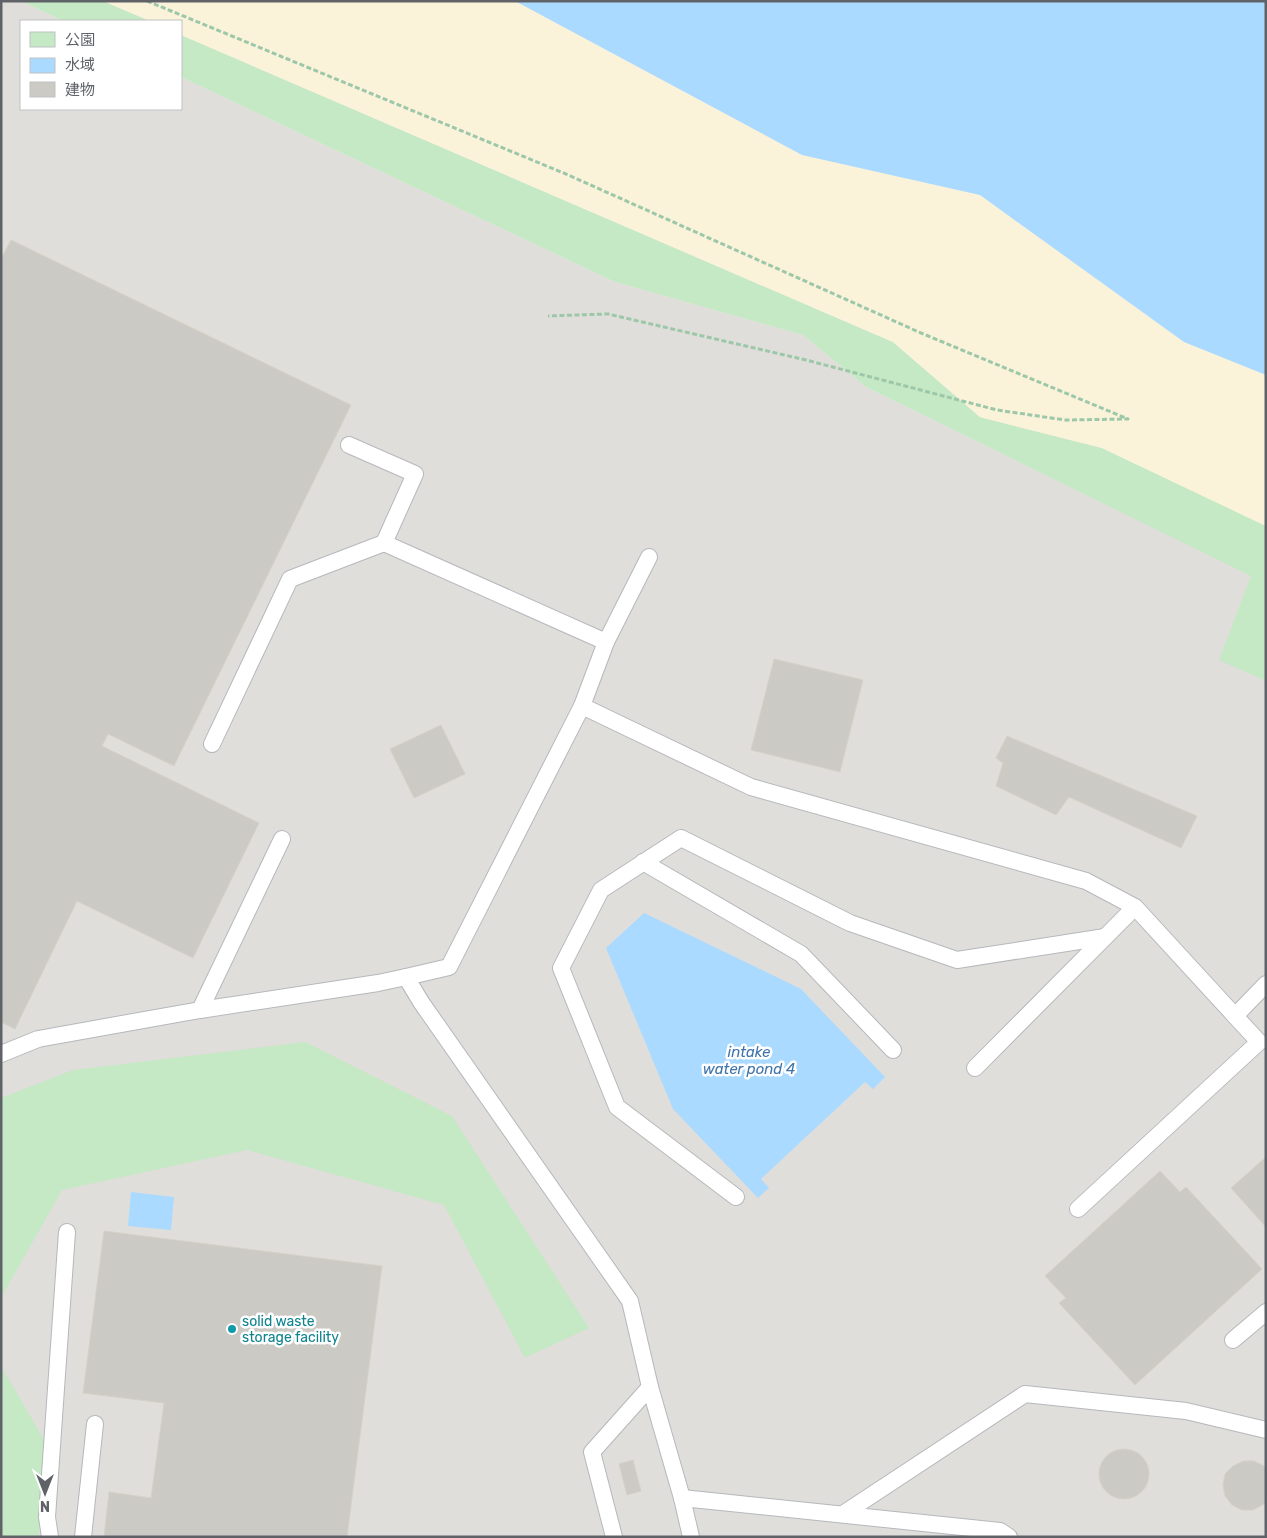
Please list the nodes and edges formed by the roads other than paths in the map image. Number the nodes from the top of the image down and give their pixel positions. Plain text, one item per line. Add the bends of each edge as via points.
1 (349, 445) dead end
2 (384, 543) junction
3 (649, 557) dead end
4 (606, 642) junction
5 (582, 706) junction
6 (212, 744) dead end
7 (282, 839) dead end
8 (643, 862) junction
9 (1135, 907) junction
10 (1105, 937) junction
11 (406, 977) junction
12 (1266, 984) edge
13 (200, 1010) junction
14 (1236, 1016) junction
15 (894, 1050) dead end
16 (1, 1054) edge
17 (975, 1068) dead end
18 (736, 1197) dead end
19 (1078, 1209) dead end
20 (67, 1232) dead end
21 (1266, 1312) edge
22 (1233, 1340) dead end
23 (650, 1387) junction
24 (94, 1424) dead end
25 (1266, 1430) edge
26 (682, 1498) junction
27 (843, 1514) junction
28 (50, 1537) edge
29 (83, 1537) edge
30 (614, 1537) edge
31 (691, 1537) edge
32 (1009, 1537) edge

1 - 2 lane via 415,474
2 - 4 lane
2 - 6 lane via 290,580
3 - 4 lane
4 - 5 lane
5 - 9 lane via 752,787 1086,881
5 - 11 lane via 449,967
7 - 13 lane
8 - 10 lane via 681,838 850,923 957,960
8 - 15 lane via 801,954
8 - 18 lane via 601,890 561,968 617,1107
9 - 10 lane
9 - 14 lane
10 - 17 lane
11 - 13 lane
11 - 23 lane via 630,1301
12 - 14 lane
13 - 16 lane via 38,1039
14 - 19 lane via 1259,1042
20 - 28 lane via 47,1517
21 - 22 lane
23 - 26 lane
23 - 30 lane via 592,1452
24 - 29 lane
25 - 27 lane via 1186,1411 1024,1394
26 - 27 lane
26 - 31 lane
27 - 32 lane via 1000,1530

